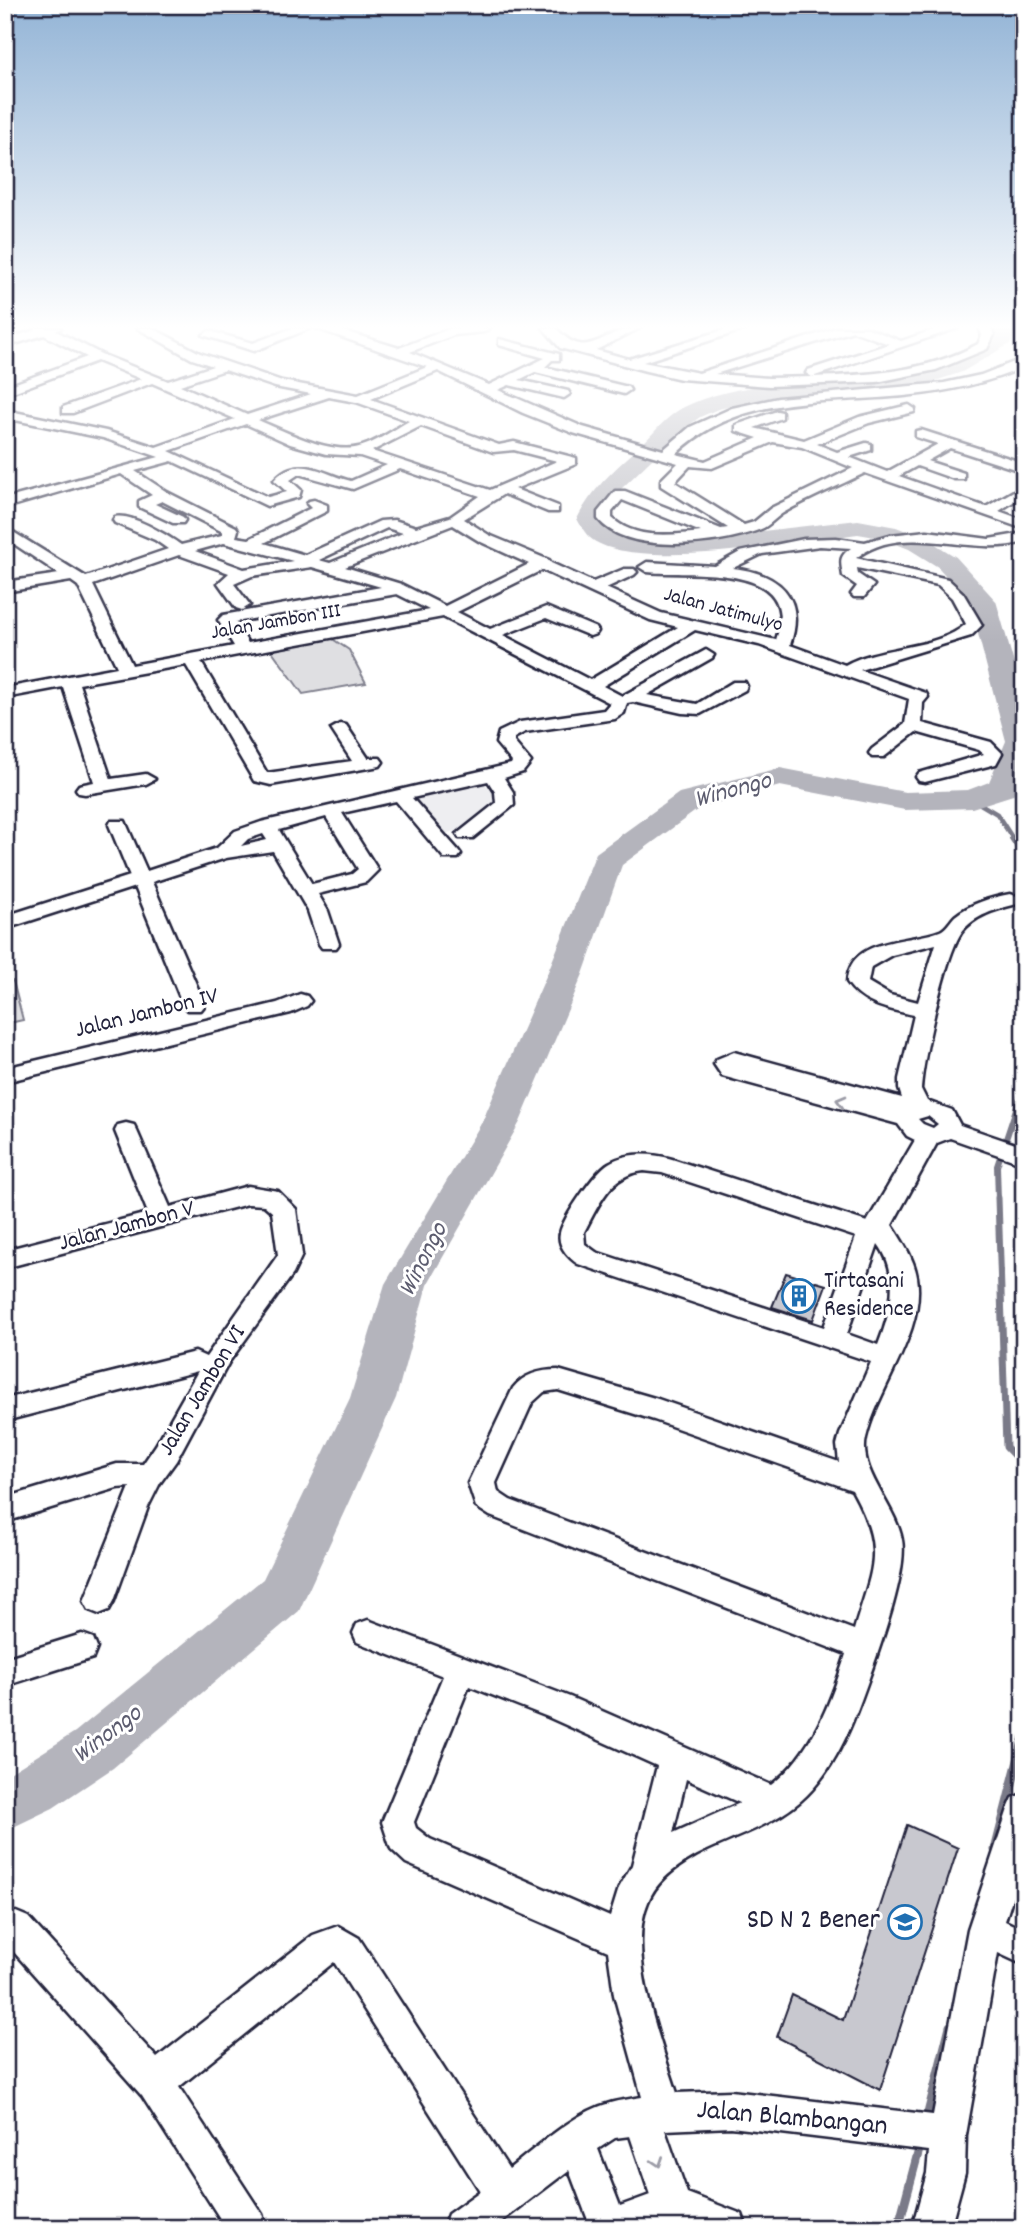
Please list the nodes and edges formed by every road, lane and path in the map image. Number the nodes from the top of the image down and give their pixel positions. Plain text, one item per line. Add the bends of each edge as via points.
1 (93, 432) edge
2 (210, 432) edge
3 (276, 432) edge
4 (398, 432) edge
5 (451, 432) edge
6 (590, 432) edge
7 (692, 432) edge
8 (754, 432) edge
9 (818, 432) edge
10 (922, 434) dead end
11 (772, 438) junction
12 (950, 443) junction
13 (805, 444) junction
14 (866, 447) dead end
15 (157, 452) junction
16 (360, 452) junction
17 (664, 455) junction
18 (174, 457) junction
19 (837, 457) junction
20 (688, 461) junction
21 (918, 462) junction
22 (398, 465) junction
23 (864, 468) junction
24 (1024, 468) edge
25 (124, 470) junction
26 (889, 476) junction
27 (959, 476) dead end
28 (666, 483) junction
29 (1023, 490) edge
30 (498, 492) junction
31 (162, 495) junction
32 (641, 502) junction
33 (5, 504) edge
34 (314, 504) dead end
35 (553, 509) dead end
36 (989, 511) junction
37 (209, 519) junction
38 (120, 520) dead end
39 (455, 520) junction
40 (1024, 525) edge
41 (191, 526) junction
42 (742, 530) junction
43 (417, 533) junction
44 (719, 533) junction
45 (8, 534) edge
46 (160, 537) junction
47 (1024, 537) edge
48 (228, 539) junction
49 (251, 544) junction
50 (863, 546) junction
51 (179, 550) junction
52 (848, 561) junction
53 (308, 562) junction
54 (544, 563) junction
55 (647, 567) dead end
56 (328, 569) junction
57 (629, 572) dead end
58 (717, 572) junction
59 (242, 573) junction
60 (78, 579) junction
61 (5, 587) edge
62 (595, 587) junction
63 (399, 589) junction
64 (859, 594) dead end
65 (242, 605) dead end
66 (446, 612) junction
67 (694, 624) junction
68 (590, 631) dead end
69 (492, 634) junction
70 (781, 647) junction
71 (244, 650) junction
72 (706, 654) dead end
73 (191, 659) junction
74 (126, 670) junction
75 (846, 671) junction
76 (69, 680) junction
77 (934, 685) dead end
78 (739, 686) dead end
79 (590, 687) junction
80 (5, 693) edge
81 (920, 697) junction
82 (626, 699) junction
83 (914, 726) junction
84 (340, 730) dead end
85 (878, 753) dead end
86 (368, 763) joint
87 (493, 775) junction
88 (925, 778) dead end
89 (146, 779) dead end
90 (104, 786) junction
91 (85, 789) dead end
92 (400, 795) junction
93 (331, 810) junction
94 (117, 825) dead end
95 (268, 826) junction
96 (466, 834) dead end
97 (278, 844) junction
98 (224, 852) junction
99 (451, 854) dead end
100 (141, 881) junction
101 (306, 891) junction
102 (1010, 900) dead end
103 (5, 923) edge
104 (949, 935) junction
105 (329, 944) dead end
106 (300, 1001) dead end
107 (194, 1005) dead end
108 (926, 1010) junction
109 (757, 1071) dead end
110 (5, 1075) edge
111 (914, 1112) junction
112 (126, 1132) dead end
113 (938, 1132) junction
114 (1024, 1156) edge
115 (248, 1195) joint
116 (162, 1217) junction
117 (879, 1232) junction
118 (5, 1259) edge
119 (832, 1341) junction
120 (885, 1357) junction
121 (195, 1362) dead end
122 (5, 1410) edge
123 (150, 1475) junction
124 (863, 1482) junction
125 (5, 1510) edge
126 (99, 1601) dead end
127 (368, 1633) dead end
128 (864, 1647) junction
129 (82, 1648) dead end
130 (461, 1669) junction
131 (5, 1672) edge
132 (675, 1758) junction
133 (774, 1802) junction
134 (1024, 1809) edge
135 (647, 1871) junction
136 (16, 1929) dead end
137 (985, 1929) junction
138 (623, 1940) junction
139 (1024, 1948) edge
140 (155, 2083) junction
141 (653, 2114) junction
142 (928, 2133) junction
143 (576, 2141) junction
144 (505, 2196) junction
145 (673, 2208) junction
146 (248, 2228) edge
147 (461, 2228) edge
148 (610, 2228) edge
149 (619, 2228) edge
150 (728, 2228) edge
151 (931, 2228) edge

1 - 15 street
2 - 15 street
3 - 16 street via 316,447
4 - 16 street
5 - 30 street via 498,449 514,446 571,461
6 - 17 street
7 - 17 street
8 - 11 street
9 - 13 street
10 - 12 street
11 - 13 street
11 - 20 street via 707,465
12 - 21 street
12 - 24 street
13 - 19 street
14 - 19 street
15 - 18 street
16 - 22 street
17 - 20 street
18 - 22 street via 271,502 294,494 282,478 299,470 312,470 349,485
18 - 25 street
19 - 23 street
20 - 28 street
21 - 26 street
21 - 27 street
22 - 30 street
23 - 26 street
23 - 42 street
25 - 31 street
25 - 33 street
26 - 36 street
28 - 32 street
28 - 42 street
29 - 36 street
30 - 35 street
30 - 39 street via 467,507
31 - 37 street
31 - 41 street via 144,504
32 - 44 street
32 - 44 street via 617,494 605,519 621,532 648,537
34 - 49 street via 322,509
36 - 40 street
37 - 41 street
37 - 48 street via 231,530
38 - 46 street
39 - 43 street
39 - 54 street, Jalan Jatimulyo via 484,538
41 - 46 street
42 - 44 street
43 - 53 street via 385,524
43 - 56 street
45 - 60 street
46 - 51 street
47 - 50 street via 978,544 926,536
48 - 49 street
48 - 51 street
49 - 53 street
50 - 52 street via 854,550
50 - 58 street via 841,541 784,547 743,555
51 - 59 street
51 - 60 street
52 - 64 street via 851,576 866,585
52 - 75 street via 949,586 974,625 942,641 869,658
53 - 56 street
53 - 59 street
54 - 62 street, Jalan Jatimulyo
54 - 66 street, Jalan Jambon III
55 - 58 street
56 - 63 street
57 - 62 street
58 - 70 street via 762,578 778,592 789,620
59 - 65 street via 226,583
60 - 61 street
60 - 74 street
62 - 67 street, Jalan Jatimulyo via 656,617
63 - 66 street
63 - 71 street via 229,618 226,620
66 - 69 street
66 - 71 street, Jalan Jambon III
67 - 70 street, Jalan Jatimulyo
67 - 79 street
68 - 69 street via 546,612
69 - 79 street
70 - 75 street, Jalan Jatimulyo
71 - 73 street, Jalan Jambon III
72 - 82 street
73 - 74 street, Jalan Jambon III
73 - 86 street via 260,777 271,780
74 - 76 street, Jalan Jambon III
75 - 81 street, Jalan Jatimulyo
76 - 80 street, Jalan Jambon III
76 - 90 street
77 - 81 street
78 - 82 street via 700,709
79 - 82 street
81 - 83 street via 915,702
82 - 87 street via 609,715 513,730 504,740 522,762
83 - 85 street
83 - 88 street via 985,746 993,753 990,760
84 - 86 street
87 - 92 street
87 - 96 street via 504,792 505,805
89 - 90 street
90 - 91 street
92 - 93 street
92 - 99 street
93 - 95 street
93 - 101 street via 368,870 359,878
94 - 100 street
95 - 97 street
95 - 98 street via 239,836
97 - 98 street
97 - 101 street
98 - 100 street
100 - 103 street
100 - 107 street
101 - 105 street
102 - 104 street via 977,911
104 - 108 street
104 - 108 street via 877,953 862,964 857,975 857,983 872,996
106 - 110 street, Jalan Jambon IV
108 - 111 street via 910,1090
109 - 111 street
111 - 113 street via 943,1114 949,1124
112 - 116 street
113 - 114 street
113 - 117 street
115 - 116 street, Jalan Jambon V
115 - 123 street, Jalan Jambon VI via 270,1197 284,1209 290,1255 220,1355
116 - 118 street, Jalan Jambon V
117 - 119 street
117 - 119 street via 664,1165 635,1161 616,1167 572,1232 574,1247 587,1258
117 - 120 street via 898,1258 905,1283
119 - 120 street
120 - 124 street via 850,1446
121 - 122 street
123 - 125 street, Jalan Jambon VI via 117,1476
123 - 126 street
124 - 128 street via 885,1522 890,1545
124 - 128 street via 659,1410 547,1380 522,1397 482,1483 486,1499 500,1508
127 - 130 street
128 - 133 street via 823,1748 797,1784
129 - 131 street
130 - 132 street
130 - 138 street via 398,1822 403,1838 418,1851
132 - 133 street
132 - 135 street
133 - 135 street via 682,1845
134 - 137 street
135 - 138 street via 632,1893
136 - 140 street
137 - 139 street
137 - 142 street
138 - 141 street
140 - 144 street via 325,1947 338,1943 347,1950
140 - 146 street
141 - 142 street, Jalan Blambangan via 731,2109
141 - 143 street, Jalan Blambangan via 609,2121
141 -> 145 street
142 - 151 street via 946,2173
143 - 144 street, Jalan Blambangan
143 - 148 street
144 - 147 street, Jalan Blambangan
145 - 149 street via 639,2215
145 - 150 street

